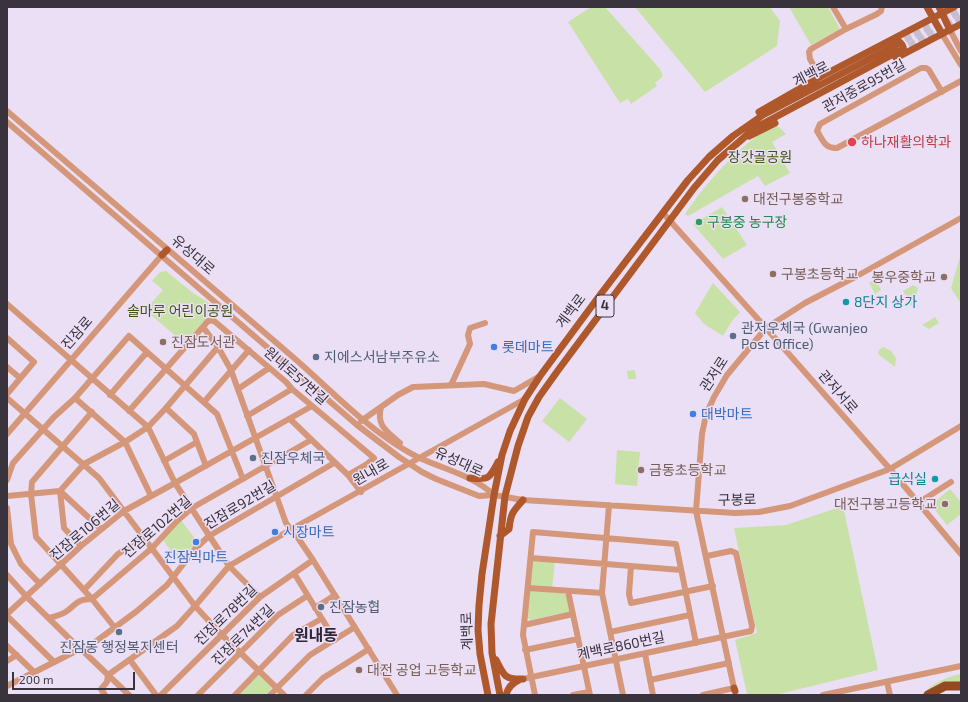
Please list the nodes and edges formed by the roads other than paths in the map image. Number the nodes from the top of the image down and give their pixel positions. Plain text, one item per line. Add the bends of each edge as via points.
1 (833, 7) edge
2 (882, 7) edge
3 (926, 7) edge
4 (954, 7) edge
5 (941, 10) edge
6 (933, 18) junction
7 (961, 24) edge
8 (846, 29) junction
9 (950, 30) junction
10 (942, 34) junction
11 (898, 47) junction
12 (961, 51) edge
13 (961, 65) edge
14 (820, 77) junction
15 (961, 81) edge
16 (942, 92) junction
17 (7, 111) edge
18 (7, 122) edge
19 (733, 136) junction
20 (663, 213) junction
21 (961, 218) edge
22 (669, 220) junction
23 (165, 253) junction
24 (7, 304) edge
25 (12, 309) junction
26 (7, 315) edge
27 (485, 323) dead end
28 (202, 327) junction
29 (766, 328) junction
30 (7, 338) edge
31 (218, 347) junction
32 (249, 350) junction
33 (147, 352) junction
34 (71, 360) junction
35 (7, 367) edge
36 (165, 368) junction
37 (269, 368) junction
38 (231, 370) junction
39 (540, 376) junction
40 (20, 378) junction
41 (92, 378) junction
42 (451, 385) junction
43 (185, 386) junction
44 (238, 389) junction
45 (292, 389) junction
46 (7, 394) edge
47 (110, 395) junction
48 (7, 398) edge
49 (75, 398) junction
50 (525, 399) junction
51 (204, 402) junction
52 (312, 406) junction
53 (381, 407) junction
54 (166, 408) junction
55 (128, 410) junction
56 (92, 412) junction
57 (25, 413) junction
58 (247, 416) junction
59 (290, 419) junction
60 (362, 419) junction
61 (357, 425) junction
62 (961, 426) edge
63 (148, 427) junction
64 (43, 430) junction
65 (7, 434) edge
66 (254, 439) junction
67 (311, 440) junction
68 (125, 442) junction
69 (197, 442) junction
70 (62, 446) junction
71 (231, 452) junction
72 (409, 452) junction
73 (502, 455) junction
74 (420, 458) junction
75 (164, 461) junction
76 (334, 463) junction
77 (84, 464) junction
78 (409, 464) junction
79 (206, 466) junction
80 (265, 466) junction
81 (890, 469) junction
82 (348, 475) junction
83 (470, 478) junction
84 (242, 479) junction
85 (7, 480) edge
86 (951, 482) dead end
87 (175, 483) junction
88 (60, 491) junction
89 (361, 492) junction
90 (31, 494) junction
91 (494, 495) junction
92 (7, 496) edge
93 (151, 496) junction
94 (505, 496) junction
95 (275, 497) junction
96 (523, 500) junction
97 (918, 503) junction
98 (608, 505) junction
99 (7, 508) edge
100 (192, 508) junction
101 (124, 511) junction
102 (696, 512) junction
103 (101, 529) junction
104 (290, 530) junction
105 (209, 536) junction
106 (500, 536) junction
107 (144, 537) junction
108 (606, 538) junction
109 (81, 546) junction
110 (152, 548) junction
111 (961, 554) edge
112 (707, 556) junction
113 (531, 558) junction
114 (313, 560) junction
115 (604, 564) junction
116 (61, 565) junction
117 (229, 566) junction
118 (631, 566) junction
119 (681, 570) junction
120 (294, 573) junction
121 (7, 575) edge
122 (174, 576) junction
123 (40, 584) junction
124 (713, 586) junction
125 (528, 588) junction
126 (84, 590) junction
127 (568, 591) junction
128 (685, 592) junction
129 (602, 593) junction
130 (335, 595) junction
131 (26, 596) junction
132 (307, 596) junction
133 (260, 597) junction
134 (92, 599) junction
135 (195, 606) junction
136 (315, 608) junction
137 (573, 614) junction
138 (7, 615) edge
139 (690, 615) junction
140 (49, 618) junction
141 (321, 618) junction
142 (524, 625) junction
143 (355, 627) junction
144 (115, 628) junction
145 (610, 632) junction
146 (221, 634) junction
147 (724, 637) junction
148 (578, 639) junction
149 (335, 640) junction
150 (696, 643) junction
151 (7, 646) edge
152 (369, 649) junction
153 (82, 650) junction
154 (525, 650) junction
155 (240, 652) junction
156 (492, 653) junction
157 (645, 654) junction
158 (17, 655) junction
159 (130, 660) junction
160 (616, 660) junction
161 (7, 661) edge
162 (54, 662) junction
163 (729, 663) junction
164 (584, 666) junction
165 (961, 666) edge
166 (259, 670) junction
167 (34, 672) junction
168 (108, 675) junction
169 (527, 678) junction
170 (650, 680) junction
171 (887, 682) junction
172 (7, 686) edge
173 (961, 686) edge
174 (276, 688) junction
175 (590, 693) edge
176 (736, 693) edge
177 (105, 695) edge
178 (129, 695) edge
179 (161, 695) edge
180 (198, 695) edge
181 (235, 695) edge
182 (270, 695) edge
183 (284, 695) edge
184 (306, 695) edge
185 (397, 695) edge
186 (488, 695) edge
187 (500, 695) edge
188 (506, 695) edge
189 (535, 695) edge
190 (573, 695) edge
191 (623, 695) edge
192 (653, 695) edge
193 (703, 695) edge
194 (823, 695) edge
195 (890, 695) edge
196 (928, 695) edge

1 - 8 street
2 - 8 street via 881,12
3 - 6 main road
4 - 5 main road
5 - 6 main road
5 - 9 main road
6 - 10 main road
6 - 11 main road
7 - 9 main road
8 - 14 street, 계백로 via 809,52
9 - 10 main road
9 - 12 street
10 - 11 main road
10 - 13 street
11 - 14 main road
11 - 19 main road, 계백로 / 4 via 763,115
11 - 22 main road, 계백로 / 4 via 827,94 743,139 713,166
14 - 19 main road via 758,113 742,125
15 - 16 street, 관저중로95번길
16 - 16 street, 관저중로95번길 via 929,70 921,68 820,124 817,131 827,146 837,148
17 - 23 street, 유성대로
18 - 23 street, 유성대로
19 - 20 main road, 계백로 / 4 via 709,156
20 - 22 street, 관저서로
20 - 39 main road, 계백로 / 4
21 - 29 street, 관저로
22 - 29 street, 관저서로
22 - 94 main road, 계백로 / 4 via 539,397 528,417 518,446
23 - 34 street, 진잠로
23 - 60 street, 유성대로 via 296,360
23 - 61 street, 유성대로
24 - 25 street
25 - 26 street
25 - 34 street
27 - 42 street via 470,328 470,344
28 - 31 street
28 - 32 street, 원내로57번길 via 208,321 214,320
28 - 36 street
29 - 81 street, 관저서로
29 - 102 street, 관저로 via 727,375 707,412 702,434
30 - 40 street via 34,362
31 - 38 street
31 - 43 street
32 - 37 street, 원내로57번길
32 - 38 street
33 - 36 street
33 - 41 street via 129,336
33 - 47 street
34 - 41 street
34 - 57 street, 진잠로
35 - 40 street
36 - 43 street
36 - 55 street
37 - 44 street
37 - 45 street, 원내로57번길
38 - 44 street
38 - 51 street
39 - 42 street via 514,390 484,384
39 - 50 main road, 계백로 / 4
40 - 46 street
41 - 47 street
41 - 49 street
42 - 53 street via 413,387
43 - 51 street
43 - 54 street
44 - 58 street
45 - 52 street, 원내로57번길
45 - 58 street
47 - 55 street
48 - 57 street
49 - 56 street
49 - 64 street
50 - 73 main road, 계백로 / 4
50 - 74 street, 원내로
51 - 71 street via 217,414
52 - 59 street, 진잠로106번길
52 - 82 street, 원내로57번길 via 374,458
53 - 60 street
53 - 72 street via 379,421
54 - 63 street
54 - 69 street via 190,430
55 - 63 street
56 - 68 street
56 - 70 street
57 - 64 street
57 - 65 street, 진잠로
58 - 66 street
59 - 66 street, 진잠로106번길
59 - 67 street
60 - 61 street
60 - 72 street, 유성대로
61 - 78 street, 유성대로
62 - 81 street, 구봉로
63 - 68 street
63 - 75 street
64 - 70 street
64 - 85 street via 13,463
66 - 71 street, 진잠로106번길
66 - 80 street
67 - 76 street
67 - 80 street, 진잠로102번길
68 - 77 street
68 - 93 street
69 - 75 street
69 - 79 street
70 - 77 street
70 - 90 street via 32,482
71 - 79 street, 진잠로106번길
71 - 84 street
72 - 74 street, 유성대로
73 - 83 main road via 489,477
73 - 91 main road, 계백로 / 4
74 - 78 street, 원내로
74 - 83 street, 유성대로
75 - 87 street
76 - 82 street
76 - 95 street, 진잠로92번길
77 - 88 street
77 - 101 street via 99,478
78 - 89 street, 원내로
78 - 91 street, 유성대로 via 436,479 479,496
79 - 87 street, 진잠로106번길
80 - 84 street, 진잠로102번길
80 - 95 street
81 - 97 street, 관저서로
81 - 102 street, 구봉로 via 790,506 759,512
82 - 89 street
83 - 91 street, 유성대로
84 - 100 street, 진잠로102번길
86 - 97 street
87 - 93 street, 진잠로106번길
87 - 100 street
88 - 90 street
88 - 103 street
88 - 109 street via 64,528
89 - 104 street, 원내로
90 - 92 street
90 - 116 street via 36,537
91 - 94 street, 구봉로
91 - 186 main road, 계백로 / 4 via 478,612 480,654
93 - 101 street, 진잠로106번길
94 - 96 street, 구봉로
94 - 106 main road, 계백로 / 4
95 - 104 street
95 - 105 street, 진잠로92번길
96 - 98 street, 구봉로
96 - 106 main road via 510,517 509,528
97 - 111 street, 관저서로
98 - 102 street, 구봉로
98 - 108 street
99 - 123 street via 11,544 21,564
100 - 105 street
100 - 110 street, 진잠로102번길
101 - 103 street, 진잠로106번길
101 - 107 street
102 - 112 street, 관저로
103 - 109 street, 진잠로106번길
104 - 114 street
104 - 117 street, 원내로
105 - 117 street
105 - 122 street, 진잠로92번길
106 - 156 main road, 계백로 / 4 via 491,624
107 - 110 street
107 - 126 street via 118,554
108 - 113 street via 533,532
108 - 115 street
108 - 119 street via 676,544
109 - 116 street, 진잠로106번길
110 - 122 street
110 - 134 street, 진잠로102번길
112 - 124 street, 관저로
112 - 147 street, 계백로860번길 via 731,551 736,553 752,626 751,632
113 - 115 street
113 - 125 street
114 - 120 street, 진잠로78번길
114 - 130 street
115 - 118 street
115 - 129 street
116 - 123 street, 진잠로106번길
116 - 126 street
117 - 133 street
117 - 135 street, 원내로
118 - 119 street
118 - 128 street via 631,603
119 - 128 street
120 - 132 street
120 - 133 street, 진잠로78번길
121 - 131 street
122 - 135 street
122 - 144 street, 진잠로92번길 via 167,585
123 - 131 street, 진잠로106번길
124 - 128 street
124 - 147 street, 관저로
125 - 127 street
125 - 142 street
126 - 134 street
127 - 129 street
127 - 137 street
128 - 139 street
129 - 145 street
130 - 136 street
130 - 143 street
131 - 138 street, 진잠로106번길
131 - 140 street
132 - 136 street
132 - 155 street, 진잠로74번길 via 278,615
133 - 146 street, 진잠로78번길
134 - 140 street, 진잠로102번길 via 85,599 74,604 66,612
134 - 144 street
135 - 146 street
135 - 159 street, 원내로 via 177,626
136 - 141 street
137 - 142 street
137 - 148 street
138 - 162 street
139 - 145 street
139 - 150 street
140 - 153 street
141 - 149 street
141 - 166 street via 293,635
142 - 154 street
143 - 149 street
143 - 152 street
144 - 153 street, 진잠로92번길
145 - 160 street
146 - 155 street
146 - 179 street, 진잠로78번길
147 - 150 street, 계백로860번길
147 - 163 street, 관저로
148 - 154 street
148 - 164 street
149 - 174 street via 310,655
150 - 157 street, 계백로860번길
151 - 158 street
152 - 184 street via 323,678
152 - 185 street
153 - 162 street, 진잠로92번길
153 - 168 street
154 - 169 street
155 - 166 street
155 - 180 street, 진잠로74번길
156 - 169 main road via 507,677
156 - 187 main road, 계백로 / 4
157 - 160 street, 계백로860번길
157 - 170 street
158 - 161 street
158 - 167 street
159 - 168 street, 원내로
159 - 179 street
160 - 164 street, 계백로860번길
160 - 191 street
162 - 167 street, 진잠로92번길
163 - 170 street
163 - 176 street, 관저로
164 - 169 street, 계백로860번길
164 - 175 street
165 - 171 street
166 - 174 street
166 - 181 street
167 - 172 street, 진잠로92번길
168 - 177 street via 107,682 101,689
168 - 178 street
169 - 188 main road via 514,682
169 - 189 street
170 - 192 street
171 - 194 street
171 - 195 street
173 - 196 highway via 945,686
174 - 182 street
174 - 183 street
175 - 190 street
176 - 193 street, 관저로

